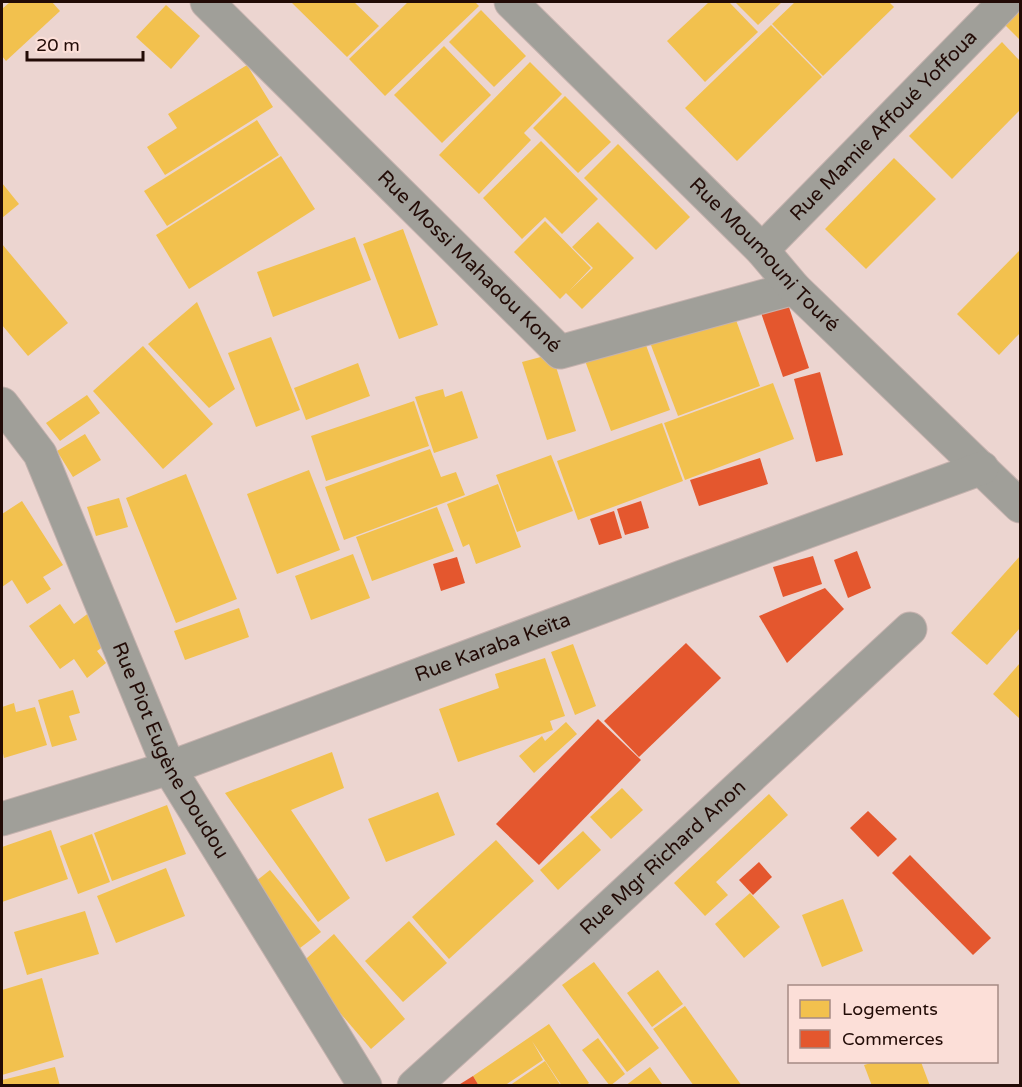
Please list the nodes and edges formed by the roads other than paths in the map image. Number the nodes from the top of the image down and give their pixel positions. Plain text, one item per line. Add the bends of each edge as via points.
1 (207, 2) edge
2 (512, 2) edge
3 (1005, 2) edge
4 (762, 250) junction
5 (794, 288) junction
6 (2, 404) edge
7 (982, 468) junction
8 (1018, 498) edge
9 (910, 629) dead end
10 (169, 768) junction
11 (2, 819) edge
12 (365, 1086) edge
13 (414, 1086) edge

1 - 5 street, Rue Mossi Mahadou Koné via 560,352
2 - 4 street, Rue Moumouni Touré
3 - 4 street, Rue Mamie Affoué Yoffoua
4 - 5 street, Rue Moumouni Touré
5 - 7 street, Rue Moumouni Touré
6 - 10 street, Rue Piot Eugène Doudou via 40,454
7 - 8 street, Rue Moumouni Touré
7 - 10 street, Rue Karaba Keïta
9 - 13 street, Rue Mgr Richard Anon
10 - 11 street, Rue Karaba Keïta
10 - 12 street, Rue Piot Eugène Doudou

